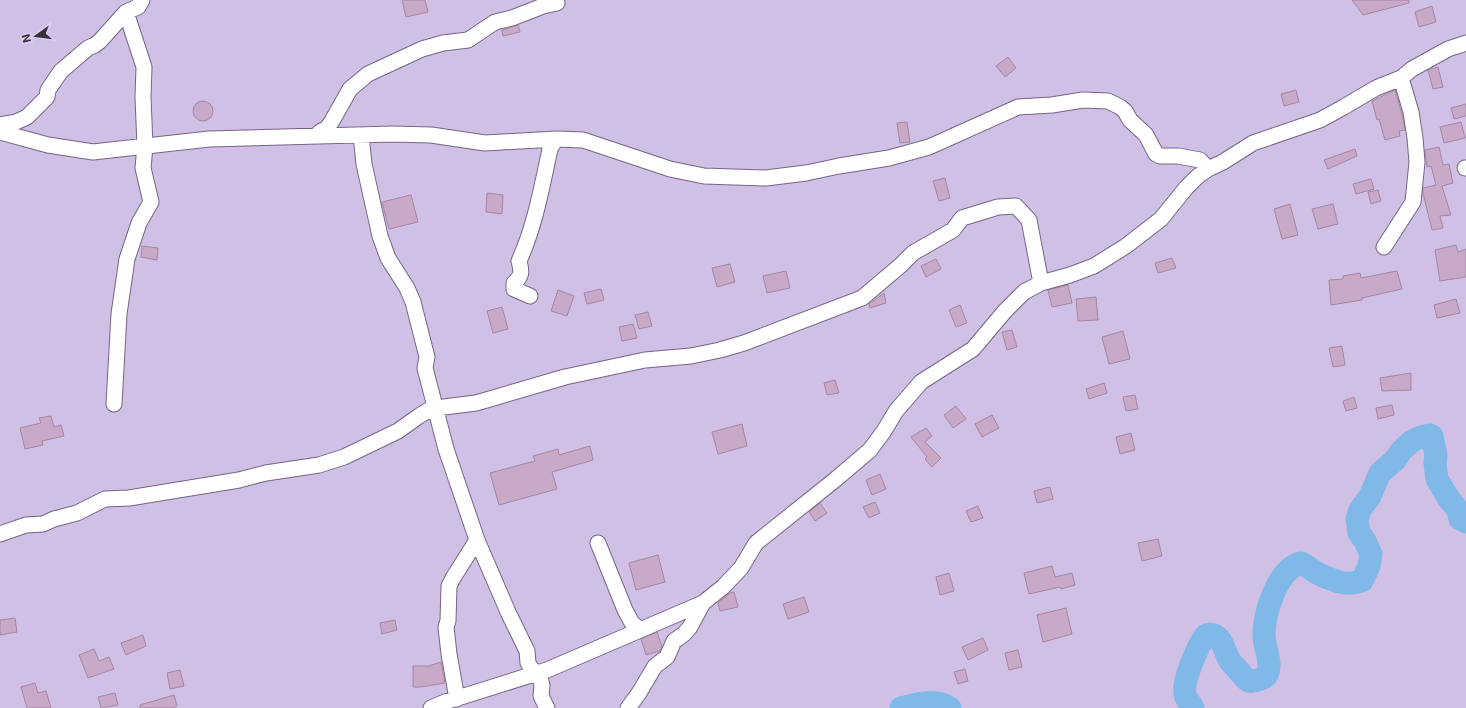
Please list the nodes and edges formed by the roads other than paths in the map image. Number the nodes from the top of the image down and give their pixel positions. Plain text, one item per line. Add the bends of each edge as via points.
1 (142, 0) edge
2 (557, 3) dead end
3 (126, 12) junction
4 (1466, 44) edge
5 (1402, 78) junction
6 (0, 125) edge
7 (0, 132) edge
8 (361, 135) junction
9 (316, 136) junction
10 (556, 139) junction
11 (145, 146) junction
12 (1208, 169) junction
13 (1384, 247) dead end
14 (1041, 283) junction
15 (530, 296) dead end
16 (114, 404) dead end
17 (436, 408) junction
18 (0, 534) edge
19 (477, 540) junction
20 (598, 543) dead end
21 (703, 603) junction
22 (640, 630) junction
23 (537, 673) junction
24 (457, 699) junction
25 (431, 708) edge
26 (547, 708) edge
27 (628, 708) edge

1 - 3 street via 138,7
2 - 9 street via 495,22 468,40 422,49 368,74 350,89 327,128
3 - 6 street via 100,41 61,71 48,90 47,97 27,117
3 - 11 street via 144,67
4 - 5 street via 1448,49 1412,68
5 - 12 street via 1376,88 1320,120 1253,144
5 - 13 street via 1415,138 1417,162 1413,202
7 - 11 street via 48,145 93,152
8 - 9 street
8 - 10 street via 431,135 485,143
8 - 17 street via 364,164 380,236 388,258 414,302 427,357 425,368
9 - 11 street via 209,139
10 - 12 street via 583,140 670,169 704,176 766,178 889,158 929,147 1018,107 1052,106 1083,100 1108,101 1125,111 1130,120 1146,135 1156,154 1200,160
10 - 15 street via 550,149 534,215 519,261 522,271 520,278 514,283 514,289
11 - 16 street via 143,168 151,202 139,224 128,259 120,314
12 - 14 street via 1186,188 1161,219 1126,246 1094,266 1070,276
14 - 17 street via 1030,220 1016,206 998,207 962,218 953,230 913,253 862,298 744,343 691,356 645,360 565,377 476,403
14 - 21 street via 1024,292 1005,310 972,349 921,382 896,411 870,450 756,543 741,568
17 - 18 street via 398,431 344,457 319,465 129,498 105,498 77,513
17 - 19 street via 446,449
19 - 23 street via 527,651 528,663
19 - 24 street via 449,586 446,627
20 - 22 street via 624,610
21 - 22 street
21 - 27 street via 690,627 674,641 667,657 654,666
22 - 23 street
23 - 24 street
23 - 26 street via 540,676 542,696
24 - 25 street

